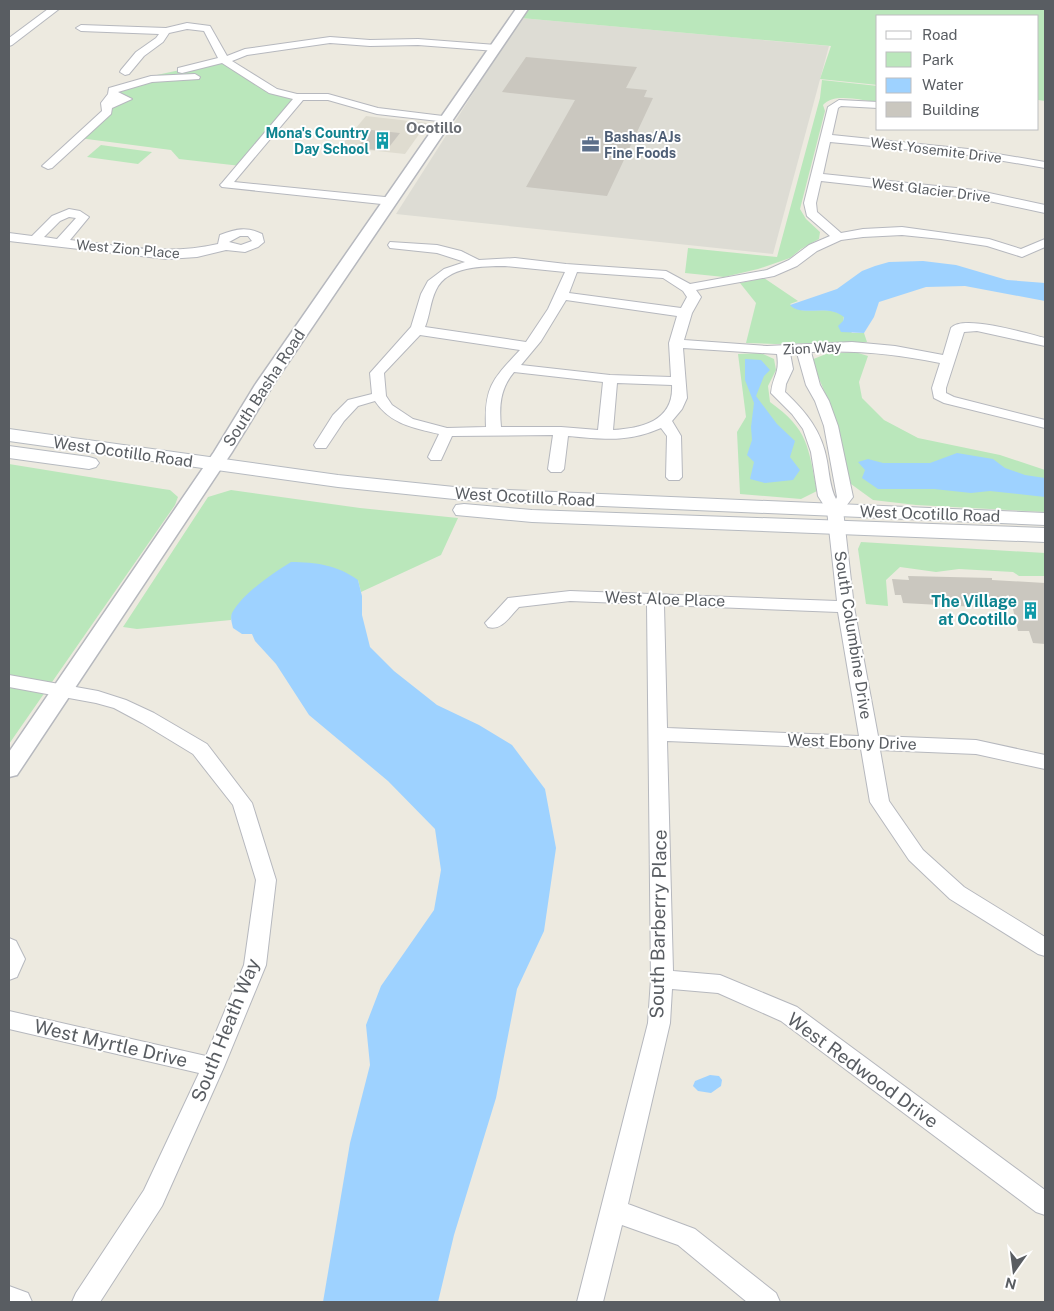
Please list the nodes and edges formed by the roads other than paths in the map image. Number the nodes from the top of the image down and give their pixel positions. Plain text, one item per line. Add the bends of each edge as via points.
1 (54, 9) edge
2 (522, 9) edge
3 (16, 26) dead end
4 (29, 27) junction
5 (81, 28) dead end
6 (166, 31) junction
7 (9, 43) edge
8 (496, 48) junction
9 (224, 60) junction
10 (182, 70) dead end
11 (125, 72) dead end
12 (220, 72) dead end
13 (205, 76) dead end
14 (112, 94) junction
15 (300, 97) junction
16 (876, 105) edge
17 (105, 107) junction
18 (447, 119) junction
19 (826, 138) junction
20 (1045, 165) edge
21 (48, 166) dead end
22 (816, 178) junction
23 (391, 201) junction
24 (1045, 209) edge
25 (9, 237) edge
26 (838, 237) junction
27 (22, 238) junction
28 (35, 240) junction
29 (60, 243) junction
30 (1045, 243) edge
31 (394, 245) dead end
32 (226, 246) dead end
33 (9, 251) edge
34 (477, 264) junction
35 (572, 268) junction
36 (688, 288) junction
37 (562, 296) junction
38 (686, 313) junction
39 (416, 330) junction
40 (1045, 342) edge
41 (676, 343) junction
42 (530, 347) junction
43 (803, 348) junction
44 (783, 350) junction
45 (948, 360) junction
46 (512, 368) junction
47 (610, 379) junction
48 (678, 381) junction
49 (796, 383) junction
50 (379, 396) junction
51 (664, 421) junction
52 (1045, 424) edge
53 (561, 431) junction
54 (446, 432) junction
55 (494, 432) junction
56 (9, 435) edge
57 (605, 435) junction
58 (321, 445) dead end
59 (9, 452) edge
60 (436, 458) dead end
61 (556, 469) dead end
62 (210, 472) junction
63 (674, 477) dead end
64 (836, 519) junction
65 (1045, 519) edge
66 (1045, 535) edge
67 (655, 598) junction
68 (846, 607) junction
69 (494, 623) dead end
70 (9, 681) edge
71 (62, 691) junction
72 (658, 734) junction
73 (870, 743) junction
74 (1045, 762) edge
75 (9, 769) edge
76 (9, 947) edge
77 (1045, 948) edge
78 (9, 972) edge
79 (662, 978) junction
80 (9, 1020) edge
81 (213, 1067) junction
82 (1045, 1204) edge
83 (614, 1210) junction
84 (9, 1298) edge
85 (20, 1302) edge
86 (85, 1302) edge
87 (590, 1302) edge
88 (767, 1302) edge

1 - 4 street
2 - 8 street, South Basha Road
3 - 4 street
4 - 7 street
5 - 6 street
6 - 9 street via 187,26 207,28
6 - 11 street
8 - 9 street via 330,40 245,52
8 - 18 street, South Basha Road
9 - 10 street
9 - 12 street
9 - 15 street via 274,91
13 - 14 street via 151,79 113,90
14 - 17 street
14 - 17 street via 127,99
15 - 18 street via 328,97 377,111
15 - 23 street via 226,185
16 - 19 street via 839,103 833,107
17 - 21 street via 107,112
18 - 23 street, South Basha Road
19 - 20 street, West Yosemite Drive via 968,152
19 - 22 street
22 - 24 street, West Glacier Drive via 975,194
22 - 26 street via 811,213
23 - 62 street, South Basha Road via 264,385
25 - 27 street, West Zion Place
26 - 30 street via 902,231 989,244 1022,253
26 - 36 street via 770,273
27 - 28 street, West Zion Place
27 - 33 street
28 - 29 street, West Zion Place
28 - 29 street, West Zion Place via 59,216 72,212 83,217
29 - 32 street, West Zion Place via 167,255 197,253
31 - 34 street via 448,250
34 - 35 street via 515,262
34 - 39 street via 447,272 433,284
35 - 36 street via 666,275
35 - 37 street
36 - 38 street via 694,297
37 - 38 street
37 - 42 street
38 - 41 street
39 - 42 street
39 - 50 street via 377,373
40 - 45 street via 977,327 958,328
41 - 44 street, Zion Way
41 - 48 street
42 - 46 street
43 - 44 street, Zion Way
43 - 45 street, Zion Way via 852,346
43 - 49 street
44 - 49 street via 786,370
45 - 52 street via 938,388 939,395
46 - 47 street
46 - 55 street via 496,389
47 - 48 street
47 - 57 street
48 - 51 street via 680,398
49 - 64 street via 822,402 837,449 845,497
49 - 64 street via 778,393 810,429 826,496
50 - 54 street via 388,408 408,422
50 - 58 street via 353,403 338,418
51 - 57 street via 637,432
51 - 63 street via 674,436
53 - 55 street
53 - 57 street
53 - 61 street
54 - 55 street
54 - 60 street
56 - 62 main road, West Ocotillo Road
59 - 62 main road, West Ocotillo Road
62 - 64 main road, West Ocotillo Road via 417,506 532,516
62 - 71 street, South Basha Road
64 - 65 main road, West Ocotillo Road
64 - 66 main road, West Ocotillo Road
64 - 68 street, South Columbine Drive
67 - 68 street, West Aloe Place
67 - 69 street, West Aloe Place via 570,596 514,602
67 - 72 street, South Barberry Place
68 - 73 street, South Columbine Drive
70 - 71 street, South Heath Way
71 - 75 street, South Basha Road
71 - 81 street, South Heath Way via 120,704 200,749 242,803 266,880 255,965
72 - 73 street, West Ebony Drive
72 - 79 street, South Barberry Place
73 - 74 street, West Ebony Drive via 976,747
73 - 77 street, South Columbine Drive via 880,802 916,855 957,893
76 - 78 street via 14,960
79 - 82 street, West Redwood Drive via 720,984 789,1014
79 - 83 street, South Barberry Place via 658,1023
80 - 81 street, West Myrtle Drive
81 - 86 street, South Heath Way via 153,1198
83 - 87 street, South Barberry Place
83 - 88 street via 686,1236
84 - 85 street

